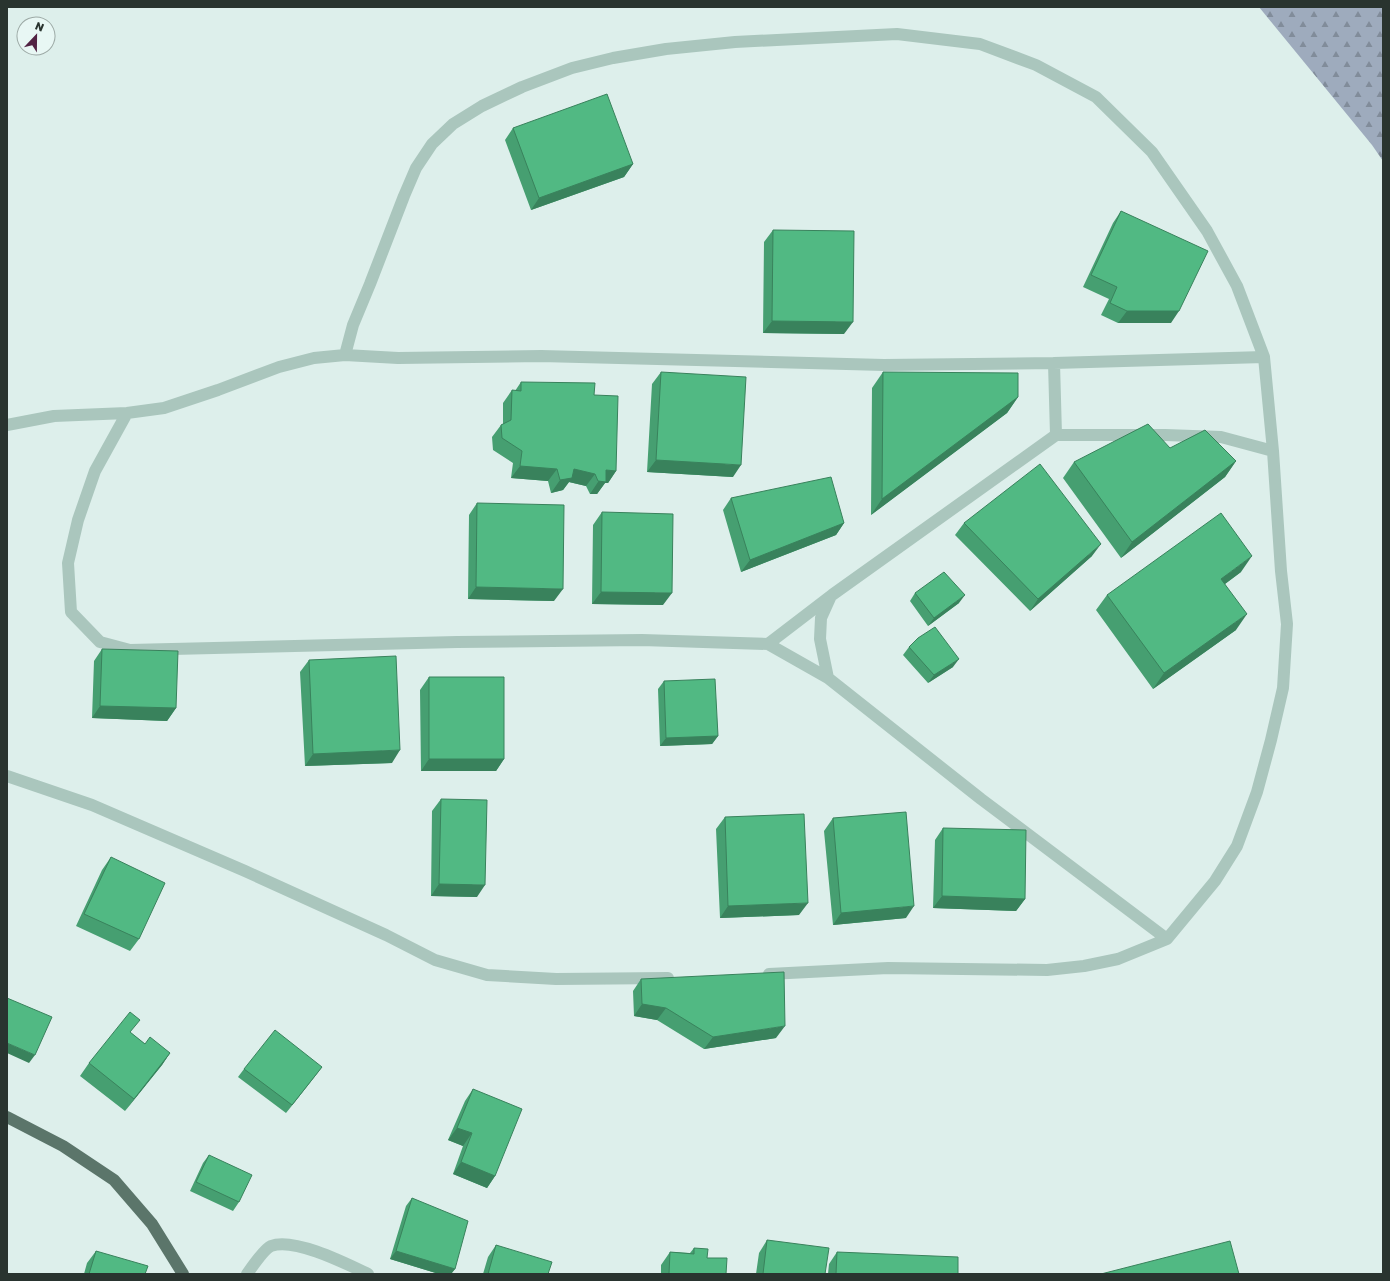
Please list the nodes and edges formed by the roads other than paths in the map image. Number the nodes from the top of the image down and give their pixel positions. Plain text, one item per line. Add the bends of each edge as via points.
1 (345, 355) junction
2 (1264, 358) junction
3 (1054, 363) junction
4 (127, 413) junction
5 (7, 425) edge
6 (1056, 435) junction
7 (1273, 451) junction
8 (832, 595) junction
9 (768, 644) junction
10 (828, 678) junction
11 (7, 776) edge
12 (1167, 939) junction
13 (754, 975) edge
14 (682, 978) edge
15 (7, 1117) edge
16 (183, 1274) edge
17 (247, 1274) edge
18 (368, 1274) edge

1 - 2 street via 353,325 416,168 432,144 453,124 482,106 572,68 613,58 666,49 735,42 898,34 980,44 1036,65 1096,97 1152,152 1206,231 1237,286
1 - 3 street via 398,358 541,356 884,365
1 - 4 street via 314,358 279,367 164,408
2 - 3 street
2 - 7 street
3 - 6 street
4 - 5 street via 54,416
4 - 9 street via 95,471 78,520 68,563 71,612 100,642 130,650 473,641 642,640
6 - 7 street via 1165,434 1221,437
6 - 8 street
7 - 12 street via 1286,624 1283,688 1257,792 1237,846 1215,882
8 - 9 street
8 - 10 street via 821,618 820,639
9 - 10 street
10 - 12 street via 981,799
11 - 14 street via 99,808 245,871 436,960 487,975
12 - 13 street via 1118,959 1047,970 888,968
15 - 16 main road via 62,1146 114,1180 152,1224
17 - 18 street via 271,1246 292,1244

